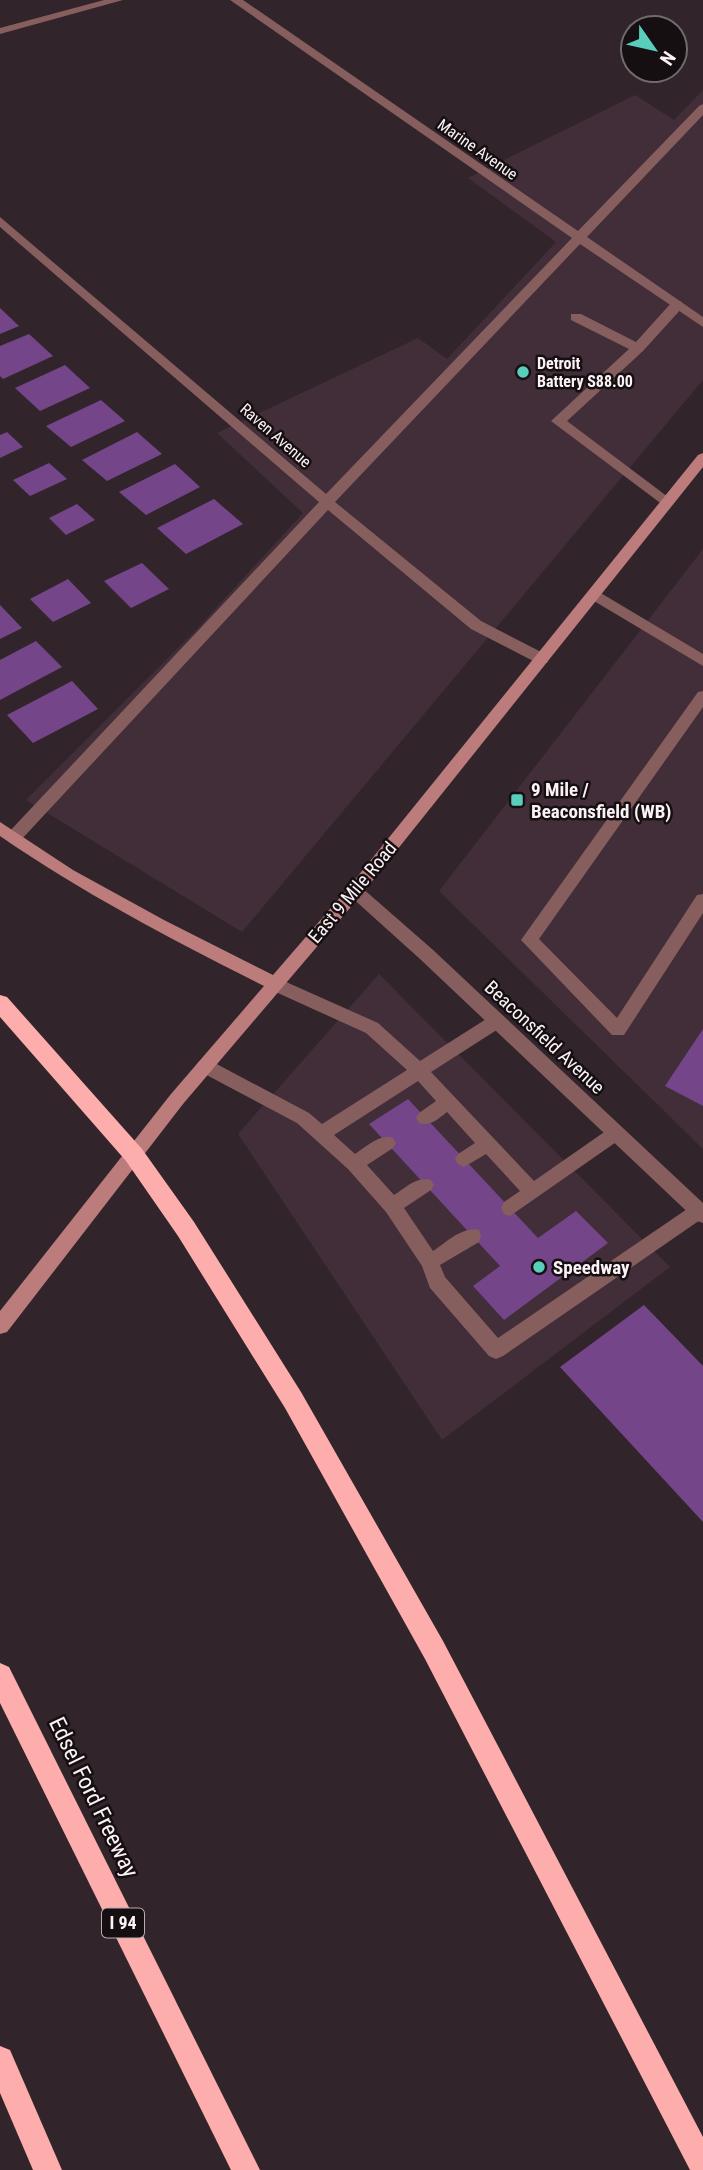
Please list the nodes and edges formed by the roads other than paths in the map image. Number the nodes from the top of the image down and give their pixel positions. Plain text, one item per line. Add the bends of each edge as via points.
1 (117, 0) edge
2 (236, 0) edge
3 (0, 31) edge
4 (703, 108) edge
5 (0, 221) edge
6 (579, 237) junction
7 (677, 305) junction
8 (576, 317) dead end
9 (703, 323) edge
10 (638, 348) junction
11 (703, 457) edge
12 (327, 502) junction
13 (667, 503) junction
14 (594, 594) junction
15 (542, 659) junction
16 (703, 660) edge
17 (703, 696) edge
18 (7, 833) edge
19 (355, 891) junction
20 (703, 900) edge
21 (275, 984) junction
22 (0, 1003) edge
23 (497, 1021) junction
24 (205, 1066) junction
25 (418, 1070) junction
26 (449, 1102) junction
27 (425, 1118) dead end
28 (616, 1133) junction
29 (322, 1134) junction
30 (387, 1143) dead end
31 (488, 1144) junction
32 (134, 1155) junction
33 (464, 1159) dead end
34 (354, 1164) junction
35 (425, 1185) dead end
36 (533, 1192) junction
37 (392, 1206) junction
38 (510, 1208) dead end
39 (701, 1213) edge
40 (472, 1236) dead end
41 (430, 1262) junction
42 (0, 1326) edge
43 (0, 1675) edge
44 (0, 2060) edge
45 (703, 2166) edge
46 (48, 2170) edge
47 (246, 2170) edge

1 - 3 street
2 - 6 street, Marine Avenue
4 - 6 street via 652,169
5 - 12 street, Raven Avenue
6 - 7 street, Marine Avenue
6 - 12 street
7 - 9 street, Marine Avenue
7 - 10 street
8 - 10 street
10 - 13 street via 558,421
11 - 13 main road, East 9 Mile Road
12 - 15 street, Raven Avenue via 476,625
12 - 18 street
13 - 14 main road, East 9 Mile Road
14 - 15 main road, East 9 Mile Road
14 - 16 street
15 - 19 main road, East 9 Mile Road
17 - 20 street via 529,940 618,1030
18 - 21 main road via 67,874
19 - 21 main road, East 9 Mile Road
19 - 23 street, Beaconsfield Avenue
21 - 24 main road, East 9 Mile Road
21 - 25 street via 372,1028
22 - 32 highway
23 - 25 street
23 - 28 street, Beaconsfield Avenue
24 - 29 street via 303,1118
24 - 32 main road, East 9 Mile Road
25 - 26 street
25 - 29 street
26 - 27 street
26 - 31 street
28 - 36 street
28 - 39 street, Beaconsfield Avenue
29 - 34 street
30 - 34 street
31 - 33 street
31 - 36 street
32 - 42 main road, East 9 Mile Road
32 - 45 highway via 293,1400 421,1626
34 - 37 street
35 - 37 street
36 - 38 street
37 - 41 street
39 - 41 street via 496,1350 438,1282
40 - 41 street
43 - 47 highway, Edsel Ford Freeway / I 94
44 - 46 highway

